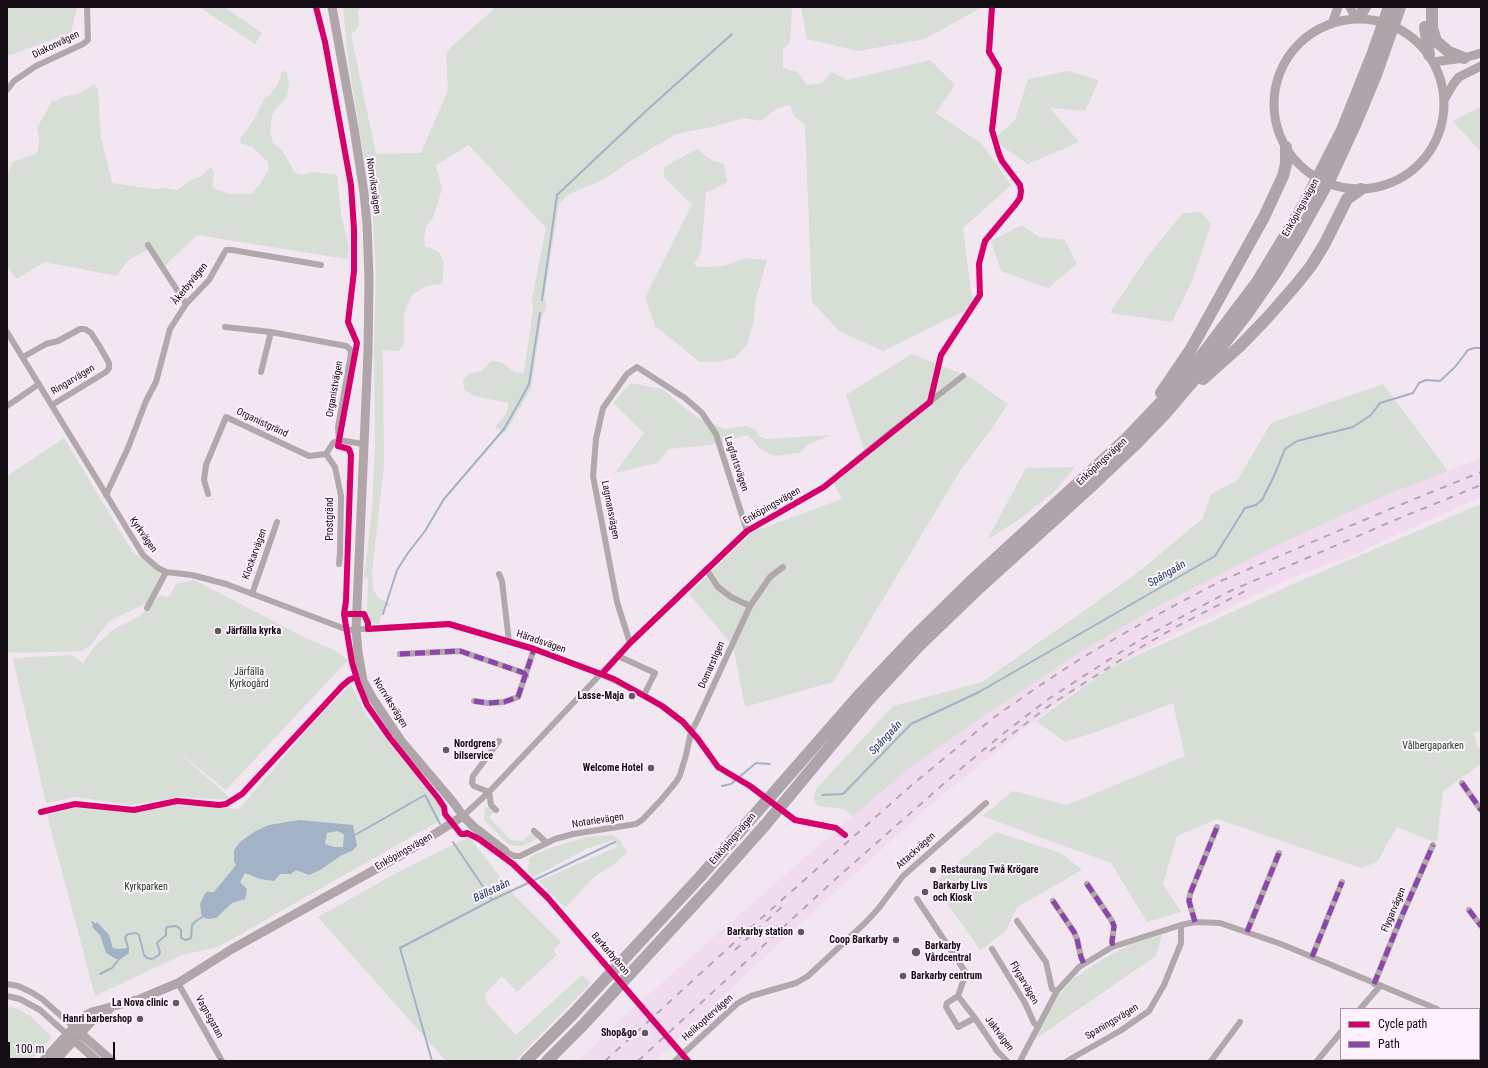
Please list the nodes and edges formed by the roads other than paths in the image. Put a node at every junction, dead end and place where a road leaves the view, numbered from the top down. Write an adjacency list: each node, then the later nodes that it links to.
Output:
1 (87, 7): 15 (street, Diakonvägen)
2 (332, 7): 35 (street, Norrviksvägen)
3 (1338, 7): 10 (street)
4 (1350, 7): 9 (street)
5 (1389, 7): 33 (highway, Enköpingsvägen)
6 (1400, 7): 32 (highway, Enköpingsvägen)
7 (1426, 7): 13 (highway)
8 (1432, 7): 12 (highway)
9 (1360, 14): 10 (street); 13 (street)
10 (1332, 24): 17 (street)
11 (1481, 53): 12 (street)
12 (1464, 58): 13 (street)
13 (1431, 59): 16 (street)
14 (1481, 66): 16 (street)
15 (7, 90)
16 (1444, 100): 18 (street)
17 (1286, 147): 18 (street); 33 (highway)
18 (1361, 189): 32 (highway)
19 (148, 245): 21 (street)
20 (321, 264): 21 (street, Åkerbyvägen)
21 (186, 304): 38 (street, Åkerbyvägen)
22 (226, 327): 24 (street, Organistvägen)
23 (7, 332): 25 (street, Kyrkvägen)
24 (271, 332): 27 (street); 34 (street, Organistvägen)
25 (23, 357): 29 (street, Kyrkvägen); 30 (street, Ringarvägen)
26 (637, 367): 40 (street, Lagfartsvägen); 51 (street, Lagmansvägen)
27 (261, 372)
28 (963, 376): 40 (street, Enköpingsvägen)
29 (40, 384): 30 (street, Kyrkvägen); 31 (street)
30 (52, 405): 38 (street, Kyrkvägen)
31 (7, 406)
32 (1165, 414): 108 (highway, Enköpingsvägen)
33 (1126, 439): 107 (highway, Enköpingsvägen)
34 (339, 440): 35 (street); 36 (street)
35 (363, 444): 49 (street, Norrviksvägen)
36 (326, 454): 37 (street, Organistgränd); 41 (street, Prostgränd)
37 (208, 494)
38 (106, 495): 44 (street, Kyrkvägen)
39 (277, 522): 46 (street, Klockarvägen)
40 (747, 531): 43 (street, Enköpingsvägen)
41 (339, 564)
42 (783, 567): 47 (street, Domarstigen)
43 (706, 569): 47 (street); 51 (street, Enköpingsvägen)
44 (166, 572): 46 (street, Kyrkvägen); 48 (street)
45 (500, 574): 50 (street)
46 (252, 594): 49 (street, Kyrkvägen)
47 (750, 606): 59 (street, Domarstigen)
48 (147, 608)
49 (356, 630): 50 (street, Häradsvägen); 66 (street, Norrviksvägen)
50 (508, 642): 52 (street, Häradsvägen)
51 (630, 643): 54 (street, Enköpingsvägen)
52 (534, 650): 55 (street, Häradsvägen); 56 (street)
53 (400, 654): 56 (street)
54 (618, 656): 55 (street, Enköpingsvägen); 57 (street)
55 (602, 674): 57 (street, Häradsvägen); 62 (street, Enköpingsvägen)
56 (526, 676): 58 (street)
57 (644, 695): 59 (street, Häradsvägen)
58 (474, 701)
59 (691, 732): 69 (street, Notarievägen)
60 (499, 740): 62 (street)
61 (1462, 783): 65 (street)
62 (488, 792): 64 (street); 66 (street, Enköpingsvägen)
63 (986, 803): 82 (street, Attackvägen)
64 (496, 810)
65 (1481, 810)
66 (463, 816): 71 (street, Norrviksvägen); 88 (street, Enköpingsvägen)
67 (1217, 827): 79 (street)
68 (534, 831): 69 (street)
69 (547, 843): 71 (street, Notarievägen)
70 (1433, 845): 90 (street, Flygarvägen)
71 (505, 851)
72 (1279, 853): 83 (street)
73 (1342, 882): 86 (street)
74 (1086, 884): 84 (street)
75 (917, 899): 93 (street, Jaktvägen)
76 (1053, 901): 87 (street)
77 (1469, 910): 81 (street)
78 (1018, 921): 91 (street)
79 (1195, 922): 80 (street, Flygarvägen); 83 (street, Flygarvägen)
80 (1181, 925): 84 (street, Flygarvägen); 112 (street, Spaningsvägen)
81 (1481, 926)
82 (856, 931): 109 (street, Helikoptervägen)
83 (1247, 932): 86 (street, Flygarvägen)
84 (1113, 946): 87 (street, Flygarvägen)
85 (992, 949): 98 (street, Flygarvägen)
86 (1312, 957): 90 (street, Flygarvägen)
87 (1084, 964): 91 (street, Flygarvägen)
88 (178, 983): 99 (street, Enköpingsvägen); 106 (street, Vagnsgatan)
89 (7, 984): 99 (street)
90 (1377, 985): 94 (street); 95 (street, Flygarvägen)
91 (1057, 991): 98 (street, Flygarvägen)
92 (7, 996): 101 (street)
93 (958, 996): 96 (street, Jaktvägen); 96 (street, Jaktvägen)
94 (1361, 1008)
95 (1434, 1008)
96 (975, 1018): 110 (street, Jaktvägen)
97 (1240, 1022): 113 (street)
98 (1038, 1026): 111 (street, Flygarvägen)
99 (77, 1030): 101 (street, Enköpingsvägen); 105 (street)
100 (1340, 1033): 114 (street)
101 (70, 1037): 102 (street); 103 (street, Enköpingsvägen); 104 (street, Enköpingsvägen)
102 (95, 1059)
103 (43, 1061)
104 (55, 1061)
105 (112, 1061)
106 (221, 1061)
107 (526, 1061)
108 (547, 1061)
109 (675, 1061)
110 (1007, 1061)
111 (1020, 1061)
112 (1067, 1061)
113 (1211, 1061)
114 (1317, 1061)

